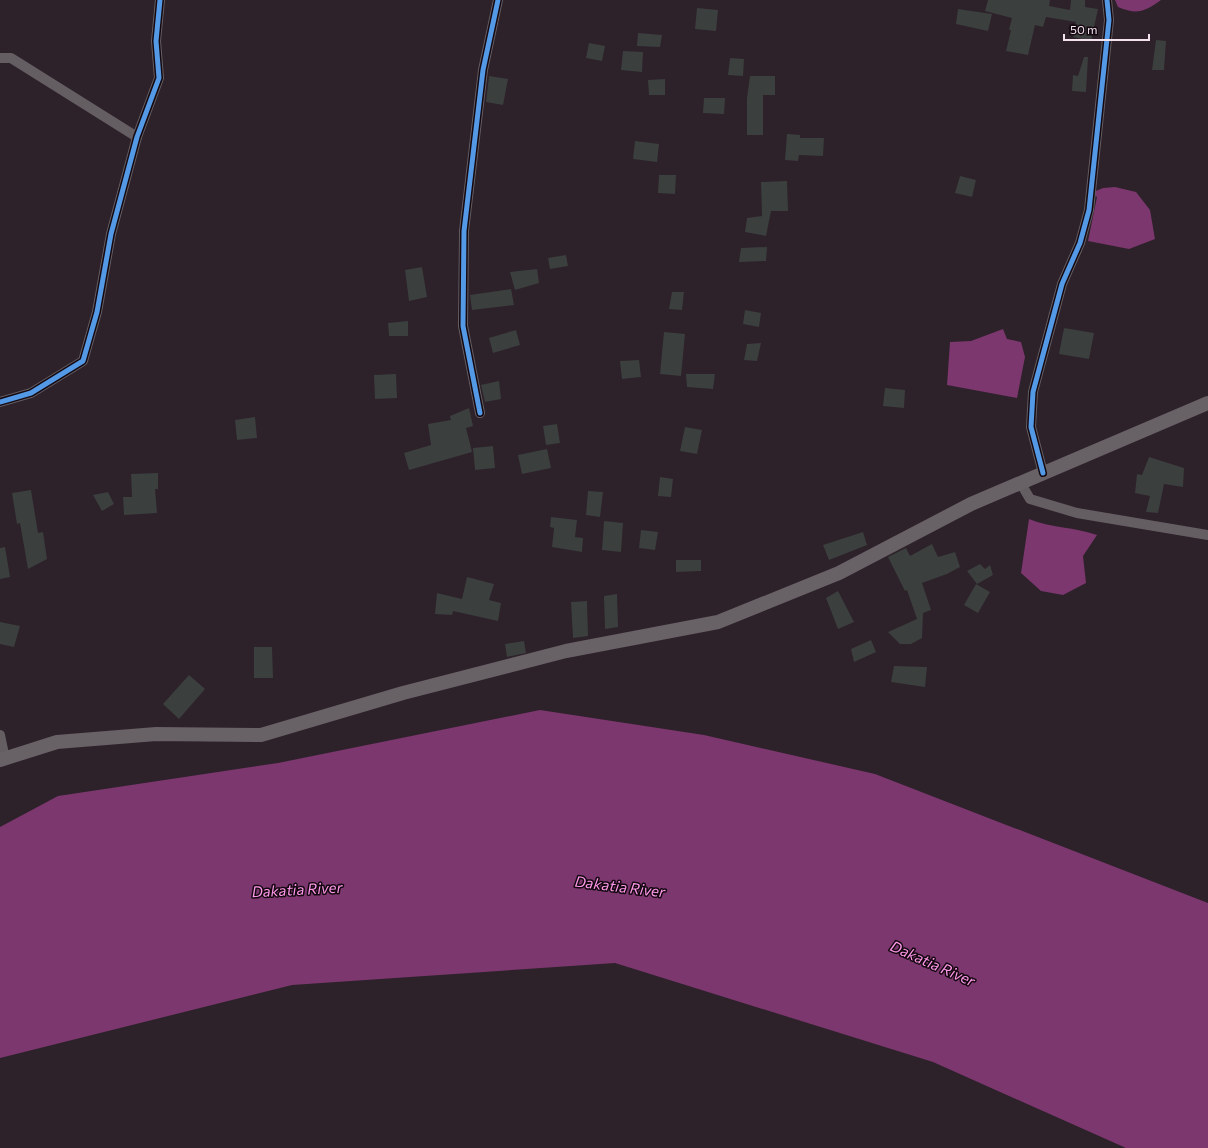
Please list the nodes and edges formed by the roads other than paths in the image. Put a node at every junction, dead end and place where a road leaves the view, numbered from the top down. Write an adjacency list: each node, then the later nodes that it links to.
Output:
1 (160, 0): 5 (street)
2 (498, 0): 8 (street)
3 (1107, 0): 9 (street)
4 (0, 58): 5 (street)
5 (137, 137): 6 (street)
6 (0, 402)
7 (1208, 403): 9 (main road)
8 (480, 413)
9 (1043, 473): 10 (main road)
10 (1020, 483): 11 (street); 13 (main road)
11 (1208, 535)
12 (0, 735): 13 (street)
13 (2, 759)

